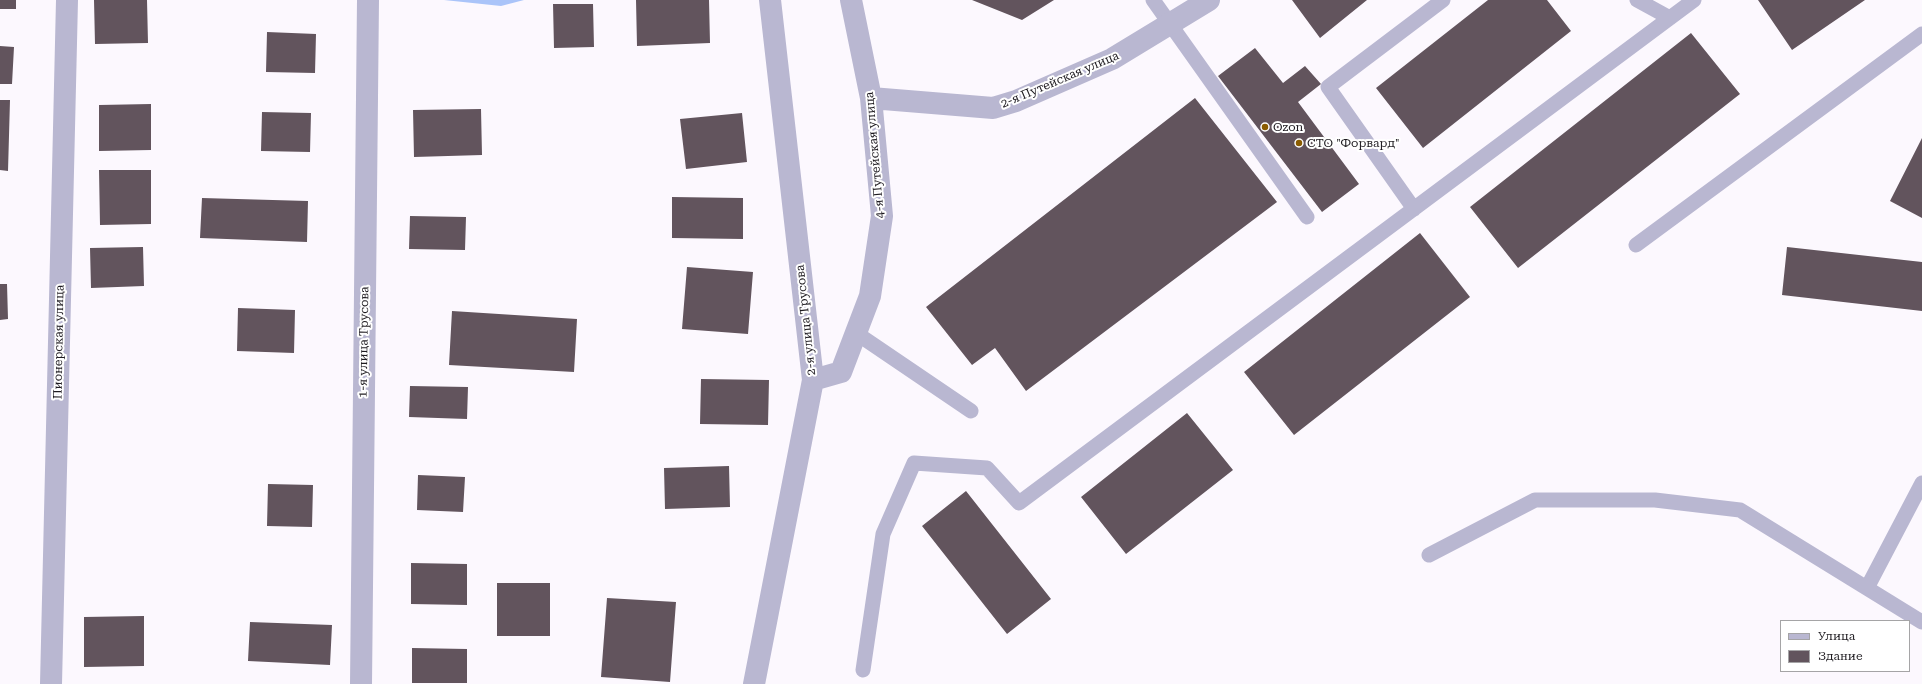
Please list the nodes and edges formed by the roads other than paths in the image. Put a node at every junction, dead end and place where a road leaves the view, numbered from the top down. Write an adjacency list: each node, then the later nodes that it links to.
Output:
1 (67, 0): 25 (street, Пионерская улица)
2 (368, 0): 26 (street, 1-я улица Трусова)
3 (770, 0): 18 (street, 2-я улица Трусова)
4 (851, 0): 13 (street, 4-я Путейская улица)
5 (1153, 0): 11 (lane)
6 (1209, 0): 11 (street, 2-я Путейская улица)
7 (1443, 0): 14 (lane)
8 (1637, 0): 10 (lane)
9 (1694, 0): 10 (lane)
10 (1670, 18): 14 (lane)
11 (1170, 25): 13 (street, 2-я Путейская улица); 15 (lane)
12 (1922, 34): 16 (lane)
13 (872, 98): 17 (street, 4-я Путейская улица)
14 (1414, 208): 24 (lane)
15 (1306, 217)
16 (1636, 245)
17 (856, 333): 18 (street, 4-я Путейская улица); 19 (lane)
18 (813, 380): 27 (street, 2-я улица Трусова)
19 (971, 411)
20 (1922, 483): 22 (lane)
21 (1429, 555): 22 (lane)
22 (1867, 588): 23 (lane)
23 (1922, 622)
24 (864, 670)
25 (51, 684)
26 (361, 684)
27 (754, 684)

